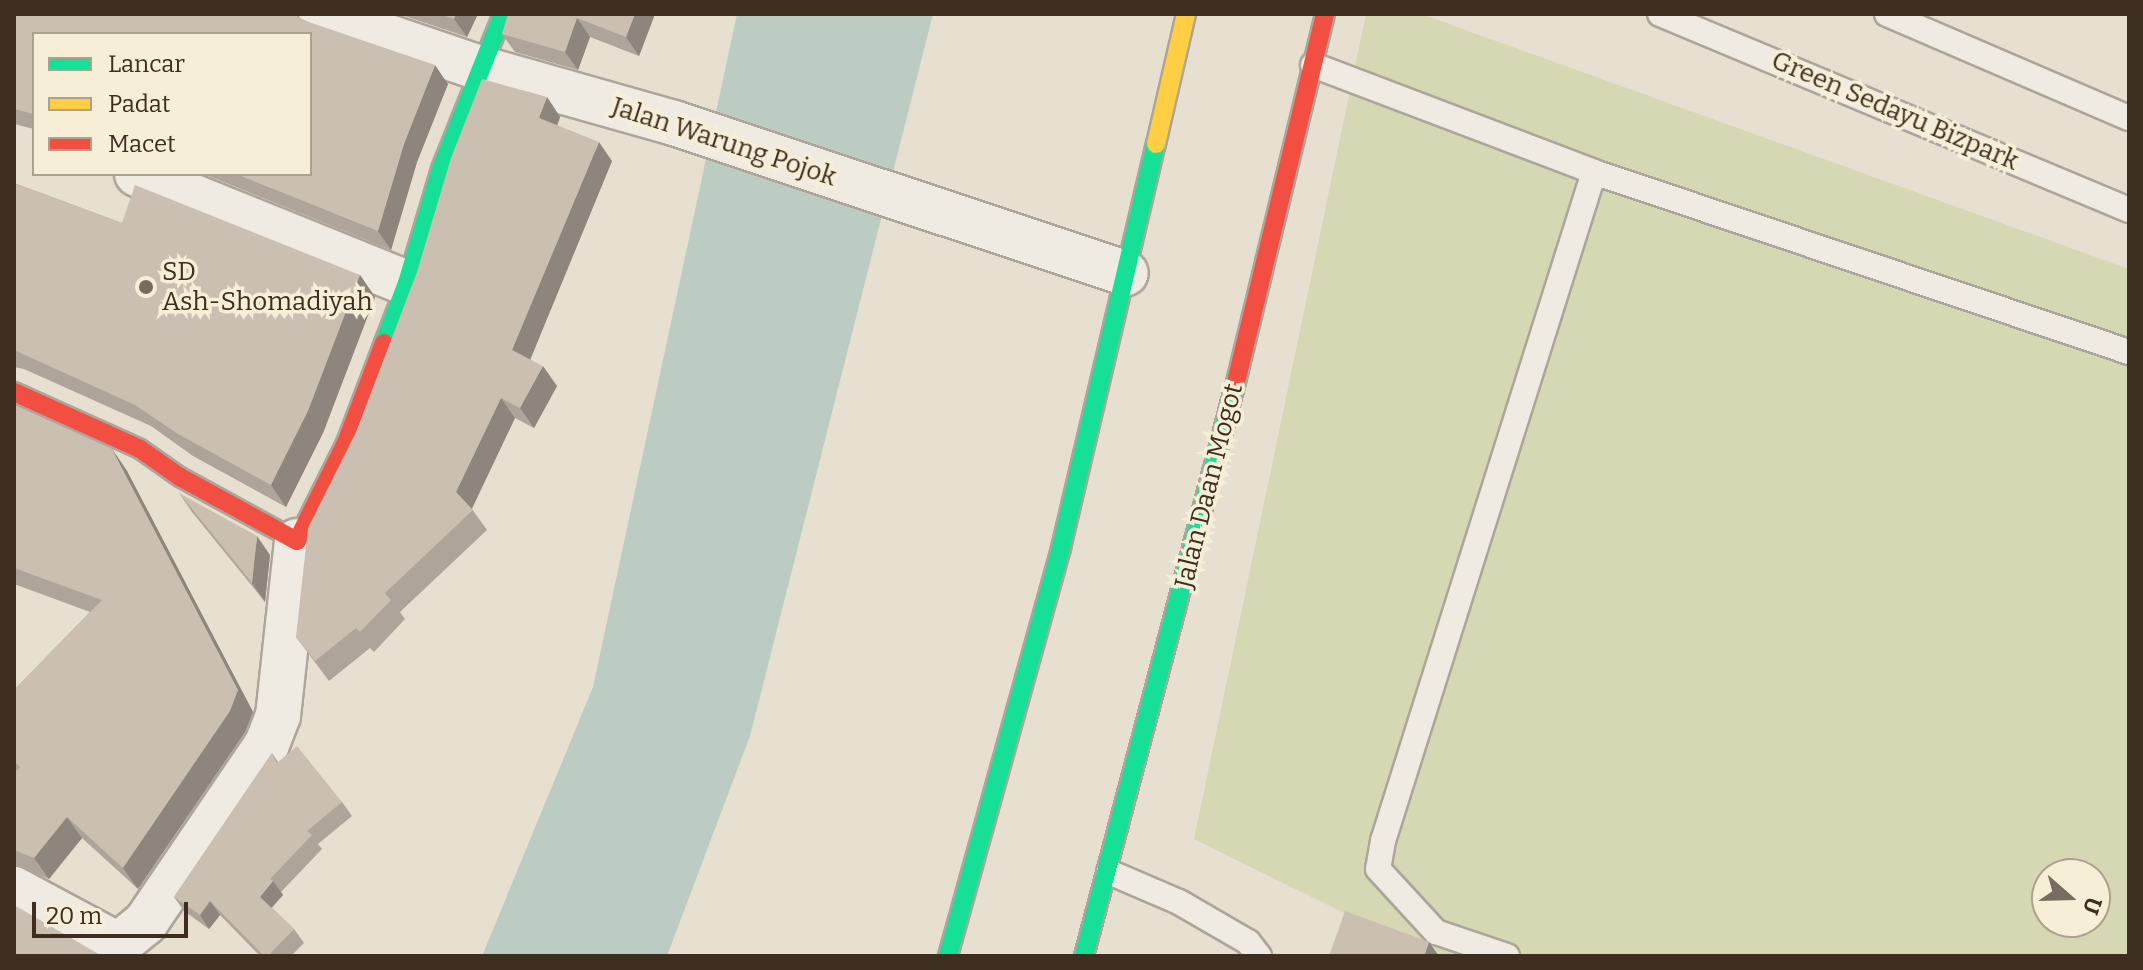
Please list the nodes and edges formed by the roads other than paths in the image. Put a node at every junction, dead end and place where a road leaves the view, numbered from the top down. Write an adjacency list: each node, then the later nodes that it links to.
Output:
1 (321, 14): 8 (street, Jalan Warung Pojok)
2 (503, 14): 8 (main road)
3 (1186, 14): 13 (main road)
4 (1325, 14): 7 (main road, Jalan Daan Mogot)
5 (1660, 14): 12 (lane, Green Sedayu Bizpark)
6 (1887, 14): 9 (lane)
7 (1313, 65): 10 (lane); 18 (main road, Jalan Daan Mogot)
8 (483, 69): 13 (street, Jalan Warung Pojok); 14 (main road)
9 (2129, 118)
10 (1594, 172): 15 (lane); 23 (lane)
11 (142, 176): 14 (street)
12 (2129, 210)
13 (1126, 273): 20 (main road)
14 (407, 283): 17 (main road)
15 (2129, 352)
16 (14, 392): 17 (main road)
17 (297, 541): 19 (street)
18 (1109, 872): 21 (main road, Jalan Daan Mogot); 22 (lane)
19 (14, 889)
20 (948, 956)
21 (1084, 956)
22 (1259, 956)
23 (1507, 956)

